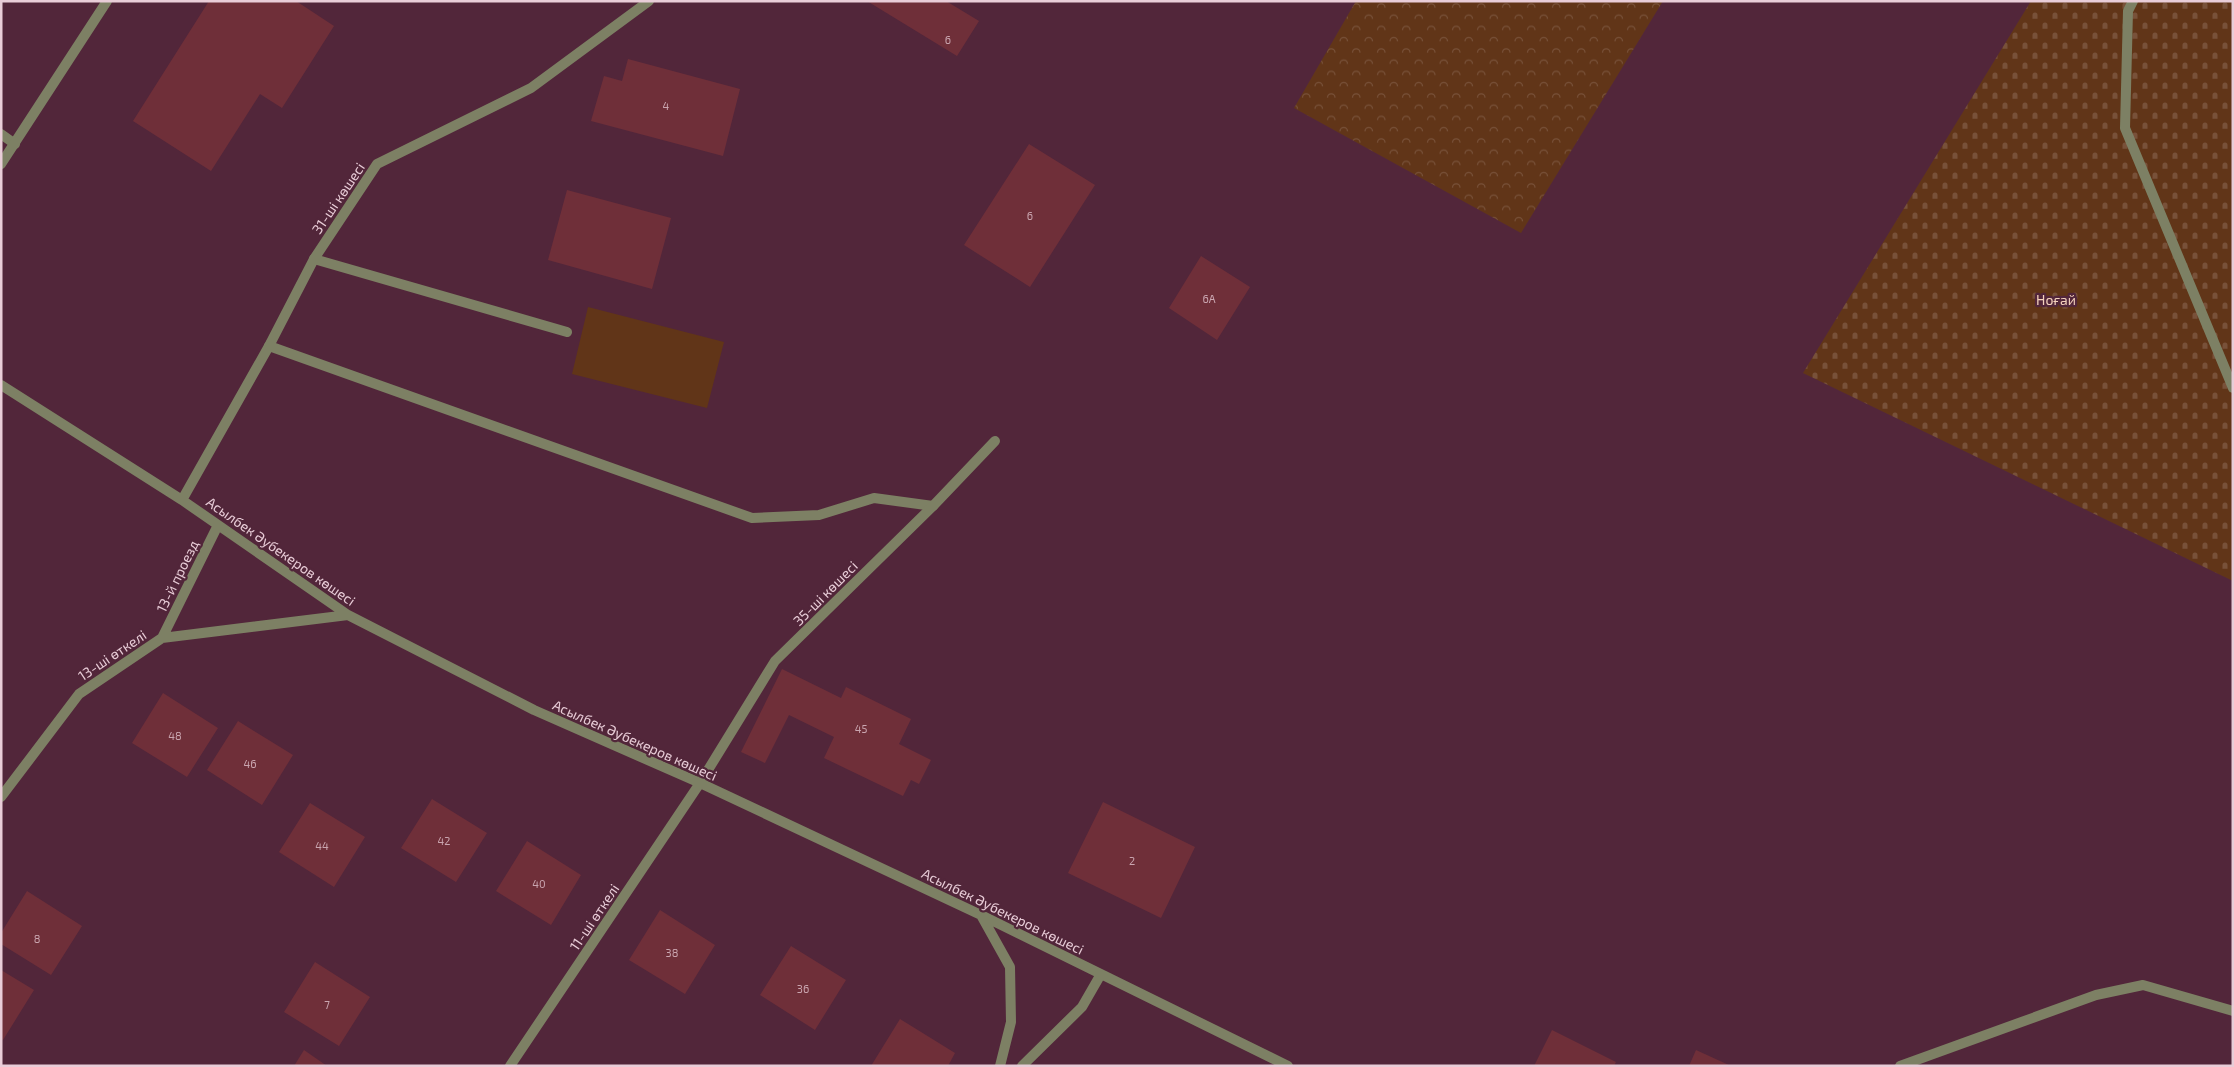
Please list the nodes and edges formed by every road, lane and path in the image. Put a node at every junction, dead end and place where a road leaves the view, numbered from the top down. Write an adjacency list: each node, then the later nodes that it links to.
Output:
1 (107, 1): 5 (street)
2 (649, 1): 7 (street, 31-ші көшесі)
3 (2133, 1): 11 (street)
4 (1, 134): 5 (street)
5 (15, 144): 6 (street)
6 (1, 164)
7 (314, 259): 8 (street); 9 (street, 31-ші көшесі)
8 (567, 332)
9 (269, 346): 13 (street, 31-ші көшесі); 14 (street)
10 (1, 385): 13 (street, Асылбек Әубекеров көшесі)
11 (2233, 388)
12 (995, 441): 14 (street, 35-ші көшесі)
13 (182, 500): 15 (street, Асылбек Әубекеров көшесі)
14 (933, 506): 18 (street, 35-ші көшесі)
15 (218, 525): 16 (street, Асылбек Әубекеров көшесі); 17 (street, 13-й проезд)
16 (348, 615): 17 (street, 13-ші өткелі); 18 (street, Асылбек Әубекеров көшесі)
17 (162, 638): 19 (street, 13-ші өткелі)
18 (700, 784): 20 (street, Асылбек Әубекеров көшесі); 23 (street, 11-ші өткелі)
19 (1, 797)
20 (981, 914): 21 (street, Асылбек Әубекеров көшесі); 24 (street)
21 (1101, 974): 25 (street); 26 (street, Асылбек Әубекеров көшесі)
22 (2233, 1011): 27 (street)
23 (510, 1066)
24 (1000, 1066)
25 (1022, 1066)
26 (1288, 1066)
27 (1900, 1066)

